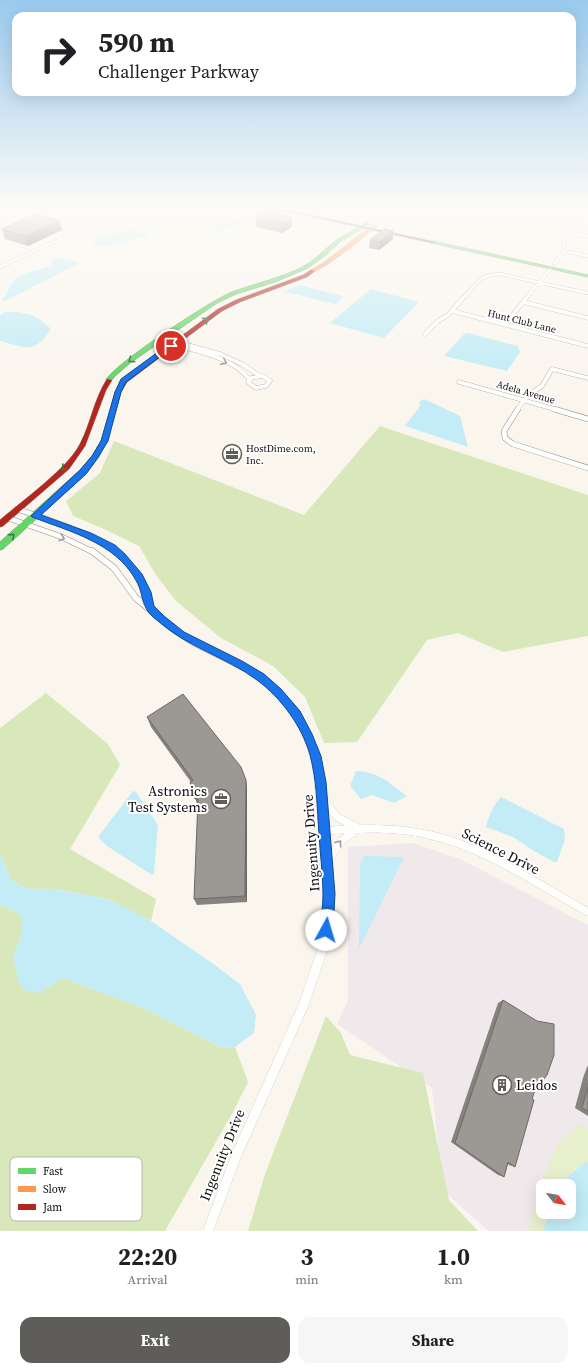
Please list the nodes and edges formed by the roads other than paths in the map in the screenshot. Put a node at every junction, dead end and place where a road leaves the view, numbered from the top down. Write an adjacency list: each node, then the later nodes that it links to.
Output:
1 (310, 264): 8 (main road)
2 (538, 264): 4 (main road)
3 (545, 264): 4 (main road)
4 (552, 266): 5 (main road); 6 (main road); 7 (street)
5 (588, 272)
6 (588, 276)
7 (539, 282): 9 (street); 10 (street); 11 (street)
8 (277, 283): 15 (main road); 16 (main road, one-way to 8)
9 (588, 293)
10 (523, 302): 12 (street); 13 (street)
11 (452, 311): 13 (street, Hunt Club Lane); 14 (street)
12 (588, 318)
13 (505, 324): 17 (street, Hunt Club Lane)
14 (425, 334)
15 (163, 338): 16 (street); 25 (main road, one-way to 25)
16 (176, 342): 18 (street); 20 (street, one-way to 20); 26 (main road)
17 (588, 346)
18 (260, 376): 20 (street); 20 (street)
19 (588, 378): 22 (street)
20 (249, 379)
21 (459, 382): 22 (street, Adela Avenue)
22 (523, 401): 23 (street, Adela Avenue); 24 (street)
23 (588, 419)
24 (588, 468)
25 (17, 509): 26 (street); 27 (main road)
26 (35, 516): 29 (main road); 31 (street)
27 (8, 518): 28 (main road); 29 (street, Ingenuity Drive)
28 (0, 524)
29 (25, 525): 30 (main road, one-way to 29); 31 (street, Ingenuity Drive, one-way to 31)
30 (0, 548)
31 (150, 607): 32 (street, Ingenuity Drive)
32 (322, 796): 33 (street); 34 (street, Ingenuity Drive)
33 (361, 829): 34 (street, Science Drive); 35 (street, one-way to 33); 36 (street, Science Drive)
34 (324, 831): 35 (street, Ingenuity Drive)
35 (328, 867): 37 (street, Ingenuity Drive)
36 (588, 912)
37 (208, 1231)

